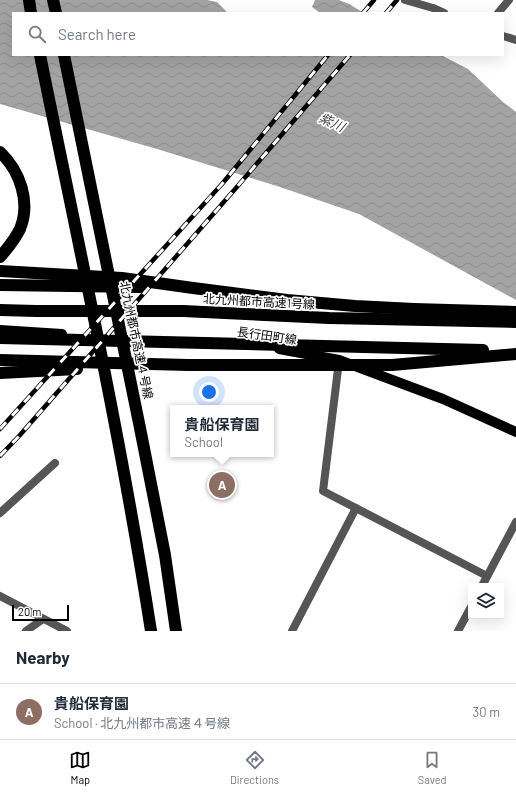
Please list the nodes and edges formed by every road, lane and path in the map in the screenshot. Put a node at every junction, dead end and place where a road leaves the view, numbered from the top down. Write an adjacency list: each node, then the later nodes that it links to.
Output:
1 (28, 0): 5 (highway)
2 (53, 0): 6 (highway)
3 (405, 0): 7 (street)
4 (509, 0): 8 (street)
5 (31, 12)
6 (56, 12)
7 (442, 12)
8 (499, 12)
9 (504, 36): 10 (street)
10 (516, 40)
11 (40, 56): 40 (highway)
12 (64, 56): 41 (highway, 北九州都市高速４号線)
13 (0, 152): 14 (highway)
14 (0, 256)
15 (0, 271): 17 (highway)
16 (0, 285): 17 (highway)
17 (193, 288): 19 (highway)
18 (0, 310): 20 (highway, 北九州都市高速1号線)
19 (516, 312)
20 (516, 322)
21 (0, 330): 25 (main road, 長行田町線)
22 (0, 338): 23 (highway)
23 (516, 352): 26 (highway)
24 (0, 360): 26 (highway)
25 (339, 360): 28 (main road, 長行田町線); 30 (street)
26 (188, 365): 27 (highway)
27 (0, 373)
28 (516, 432)
29 (54, 463): 31 (street)
30 (356, 508): 33 (street); 42 (street)
31 (0, 513)
32 (516, 522): 33 (street)
33 (487, 576): 34 (street)
34 (484, 583)
35 (0, 596): 37 (street)
36 (468, 613): 43 (street)
37 (43, 619): 38 (street); 39 (street)
38 (26, 631)
39 (66, 631)
40 (151, 631)
41 (176, 631)
42 (292, 631)
43 (458, 631)

